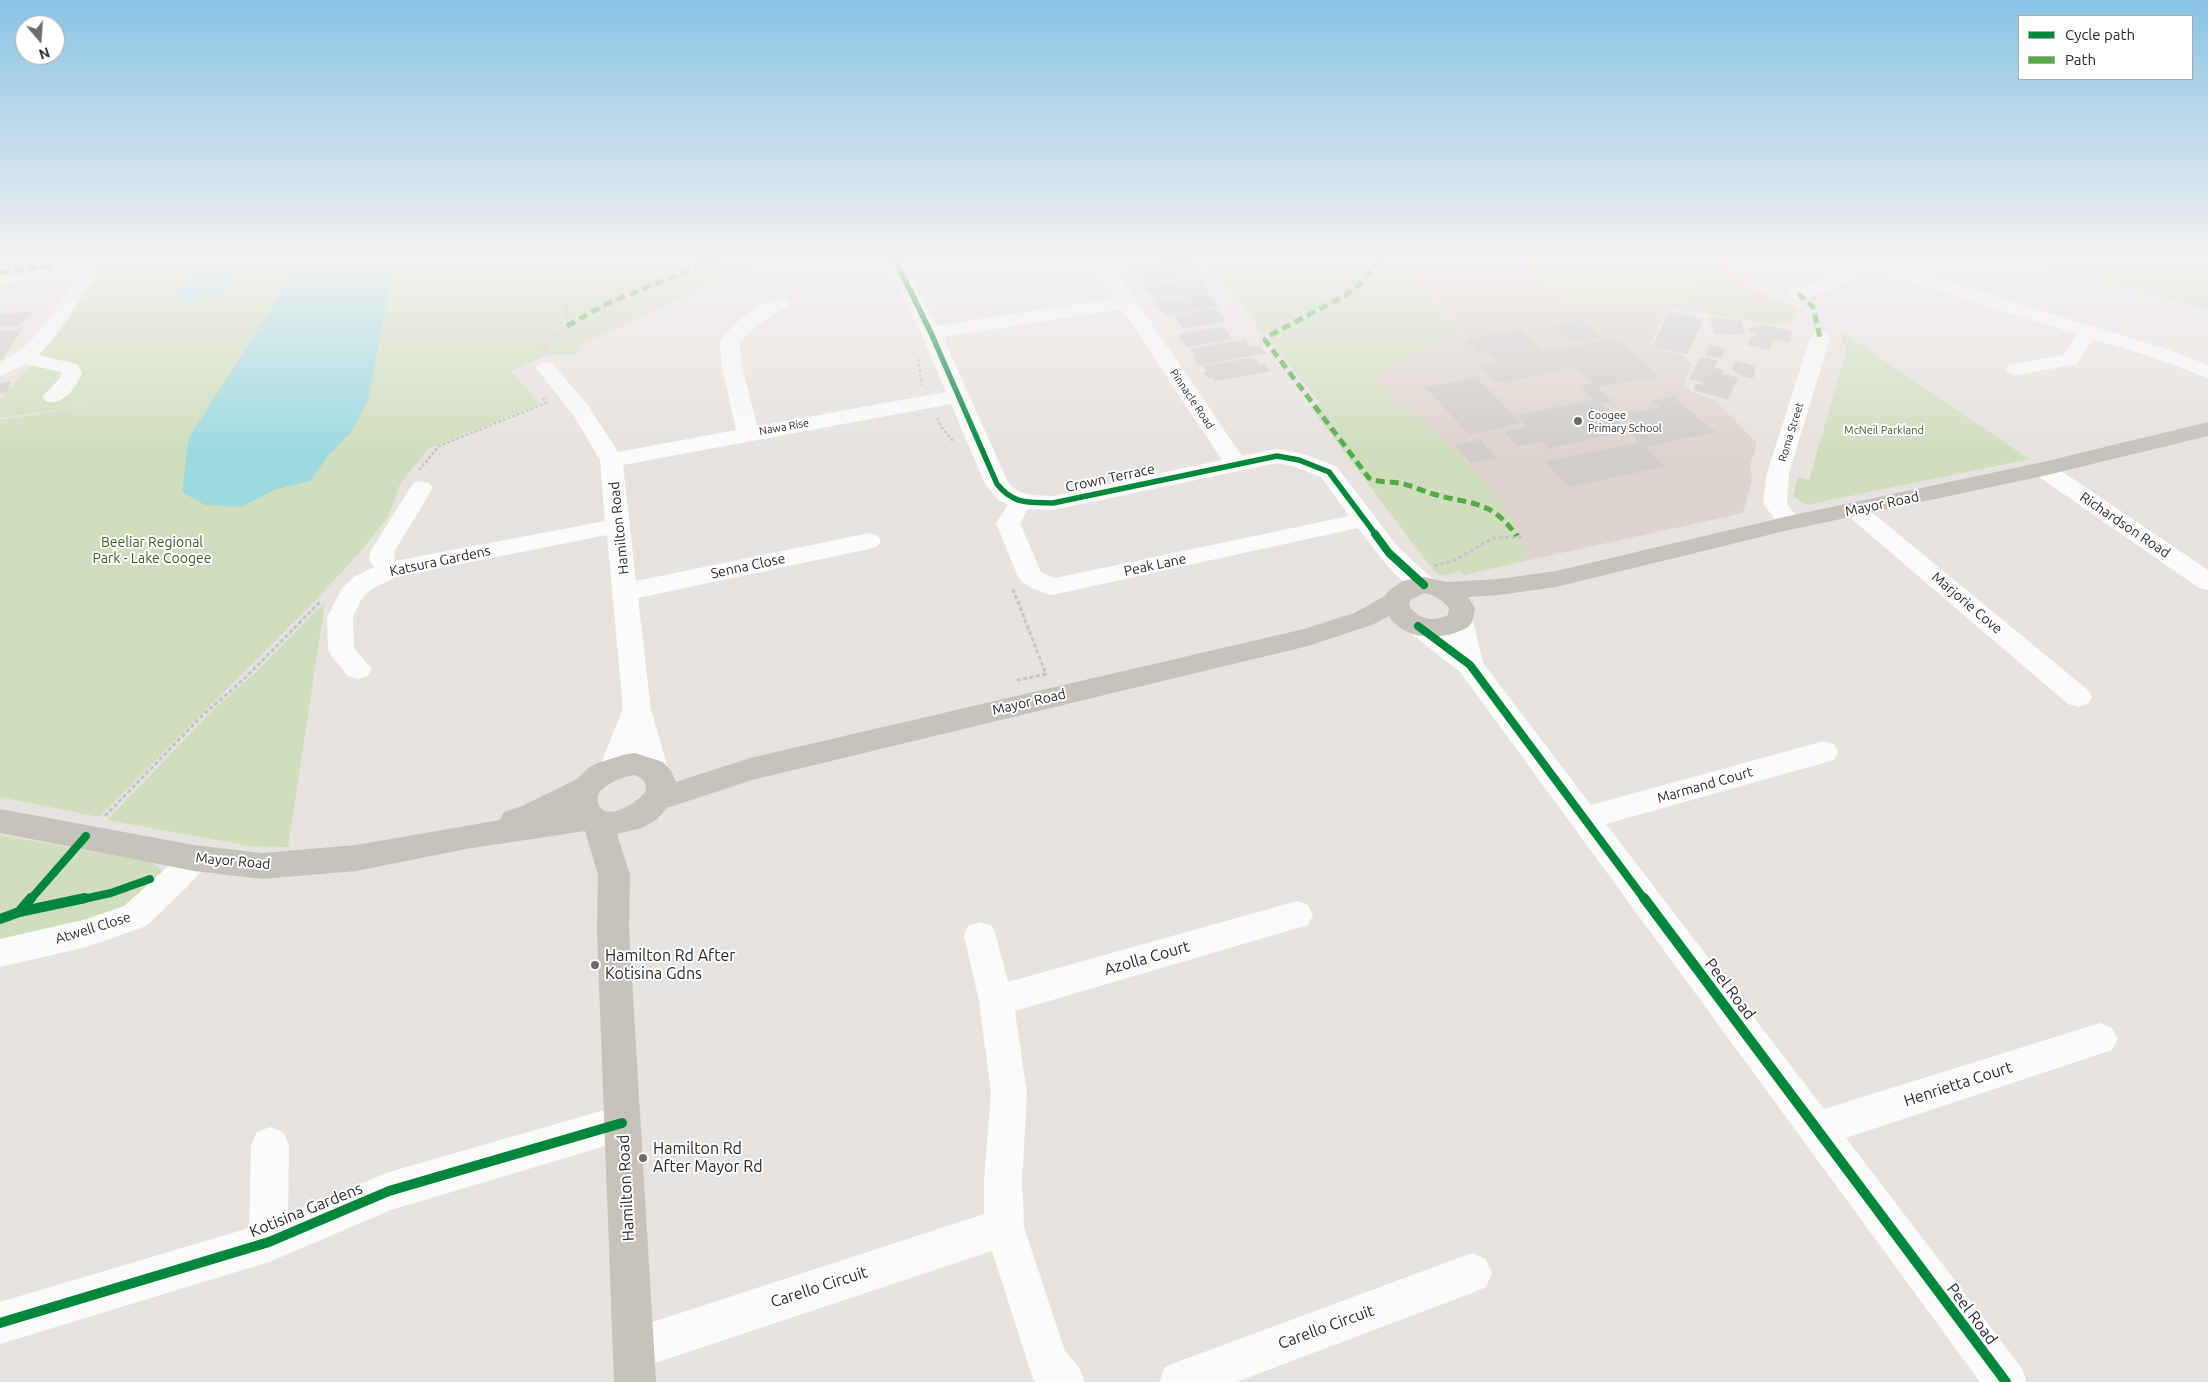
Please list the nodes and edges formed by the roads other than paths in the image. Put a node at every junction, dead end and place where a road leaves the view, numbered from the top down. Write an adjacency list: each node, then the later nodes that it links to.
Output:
1 (53, 324): 10 (street)
2 (746, 324): 18 (street)
3 (927, 324): 8 (street)
4 (985, 324): 8 (street)
5 (1142, 324): 20 (street, Pinnacle Road)
6 (2065, 324): 7 (street)
7 (2088, 332): 12 (street); 14 (street)
8 (931, 333): 15 (street)
9 (1820, 338): 26 (street, Roma Street)
10 (25, 358): 13 (street); 16 (street)
11 (546, 368): 19 (street, Hamilton Road)
12 (2016, 369)
13 (0, 370)
14 (2208, 372)
15 (958, 396): 18 (street, Nawa Rise); 23 (street)
16 (53, 397)
17 (2208, 429): 21 (main road, Mayor Road)
18 (748, 434): 19 (street, Nawa Rise)
19 (611, 460): 27 (street, Hamilton Road)
20 (1236, 464): 23 (street, Crown Terrace); 25 (street, Crown Terrace)
21 (2043, 469): 24 (main road, Mayor Road); 31 (street, Richardson Road)
22 (417, 482): 29 (street)
23 (1021, 502): 25 (street, Peak Lane)
24 (1855, 510): 26 (main road, Mayor Road); 39 (street, Marjorie Cove)
25 (1363, 520): 32 (street, Crown Terrace)
26 (1789, 523): 30 (main road, Mayor Road)
27 (617, 526): 29 (street, Katsura Gardens); 33 (street, Hamilton Road)
28 (870, 541): 33 (street, Senna Close)
29 (389, 570): 38 (street, Katsura Gardens)
30 (1556, 579): 32 (main road, Mayor Road); 34 (main road, Mayor Road)
31 (2208, 582)
32 (1419, 587): 34 (main road); 35 (main road); 36 (main road, Mayor Road)
33 (626, 592): 40 (street, Hamilton Road)
34 (1461, 619): 35 (main road, Mayor Road); 37 (street, Peel Road)
35 (1416, 626): 36 (main road, Mayor Road); 37 (street, Peel Road)
36 (1308, 637): 44 (main road, Mayor Road)
37 (1470, 664): 45 (street, Peel Road)
38 (358, 669)
39 (2078, 697)
40 (637, 709): 42 (street, Hamilton Road); 44 (street, Hamilton Road)
41 (1824, 752): 45 (street, Marmand Court)
42 (614, 768): 43 (main road); 44 (main road)
43 (589, 786): 46 (main road); 48 (main road, Mayor Road)
44 (652, 789): 46 (main road); 50 (main road, Hamilton Road)
45 (1586, 818): 57 (street, Peel Road)
46 (594, 819): 48 (main road, Mayor Road); 50 (main road, Hamilton Road)
47 (0, 821): 49 (main road, Mayor Road)
48 (466, 837): 49 (main road, Mayor Road)
49 (194, 858): 53 (street, Atwell Close)
50 (614, 875): 56 (main road, Hamilton Road)
51 (1297, 915): 54 (street, Azolla Court)
52 (980, 936): 54 (street)
53 (0, 953)
54 (996, 1001): 59 (street)
55 (2100, 1039): 57 (street, Henrietta Court)
56 (622, 1123): 60 (street, Kotisina Gardens); 63 (main road, Hamilton Road)
57 (1817, 1129): 66 (street, Peel Road)
58 (270, 1145): 60 (street)
59 (1004, 1227): 63 (street, Carello Circuit); 64 (street)
60 (269, 1242): 62 (street, Kotisina Gardens)
61 (1472, 1273): 65 (street, Carello Circuit)
62 (0, 1323)
63 (635, 1366)
64 (1064, 1382)
65 (1180, 1382)
66 (2006, 1382)

